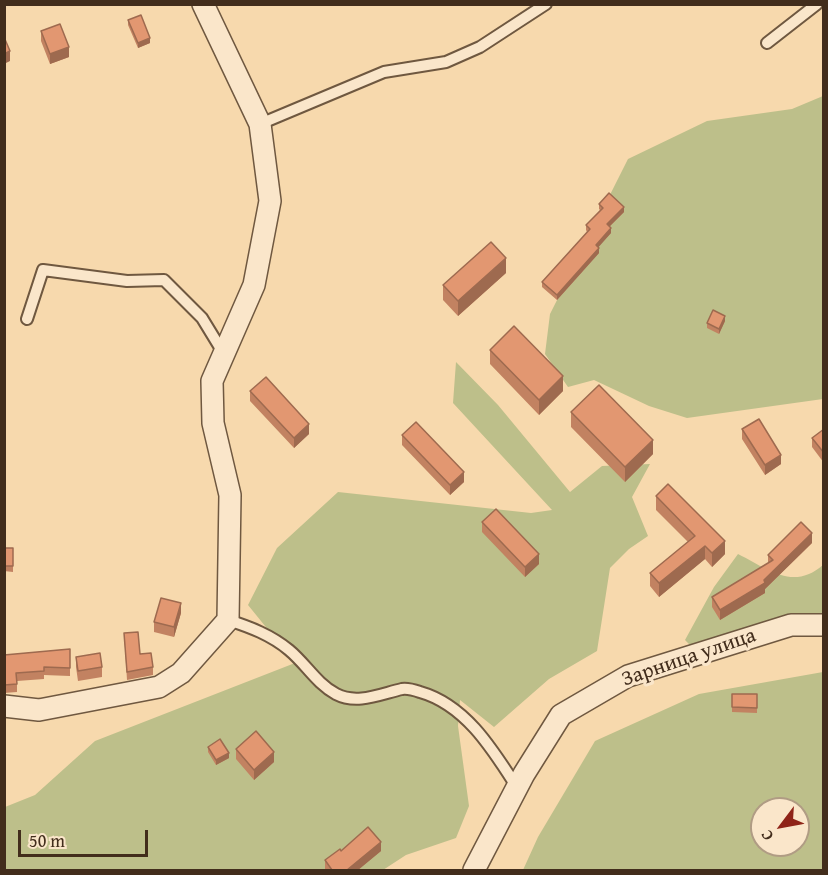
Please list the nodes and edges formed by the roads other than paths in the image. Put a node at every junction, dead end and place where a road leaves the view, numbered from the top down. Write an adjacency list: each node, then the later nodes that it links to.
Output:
1 (203, 4): 5 (street)
2 (546, 4): 5 (lane)
3 (817, 4): 4 (lane)
4 (767, 43)
5 (260, 124): 7 (street)
6 (27, 319): 7 (lane)
7 (224, 354): 8 (street)
8 (228, 620): 10 (street); 11 (lane)
9 (824, 625): 11 (street, Зарница улица)
10 (4, 706)
11 (518, 789): 12 (street, Зарница улица)
12 (474, 870)

